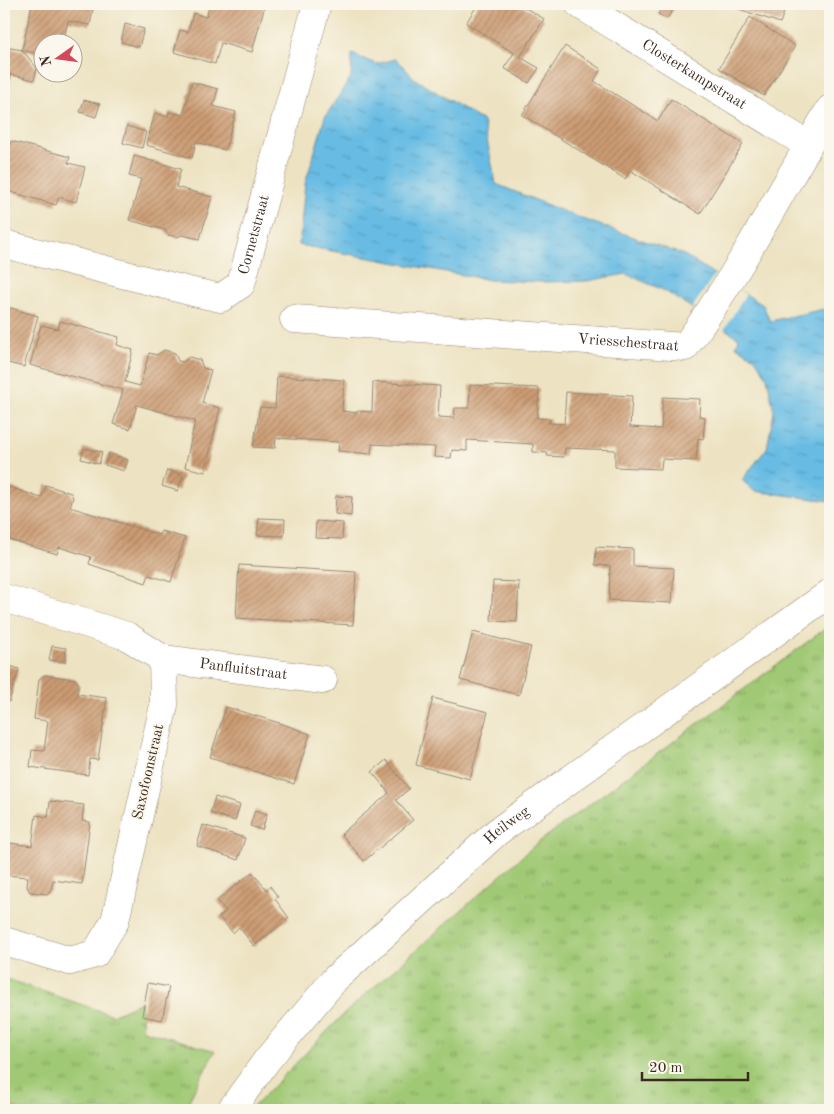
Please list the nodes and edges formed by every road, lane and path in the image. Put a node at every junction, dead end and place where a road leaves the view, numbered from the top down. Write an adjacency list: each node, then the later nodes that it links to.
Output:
1 (317, 4): 5 (street, Cornetstraat)
2 (579, 4): 4 (street, Closterkampstraat)
3 (830, 109): 4 (street, Vriesschestraat)
4 (808, 145): 6 (street, Vriesschestraat)
5 (4, 244)
6 (294, 319)
7 (830, 593): 12 (street, Heilweg)
8 (4, 598): 9 (street)
9 (163, 659): 10 (street, Panfluitstraat); 11 (street, Saxofoonstraat)
10 (323, 680)
11 (4, 941)
12 (231, 1110)

